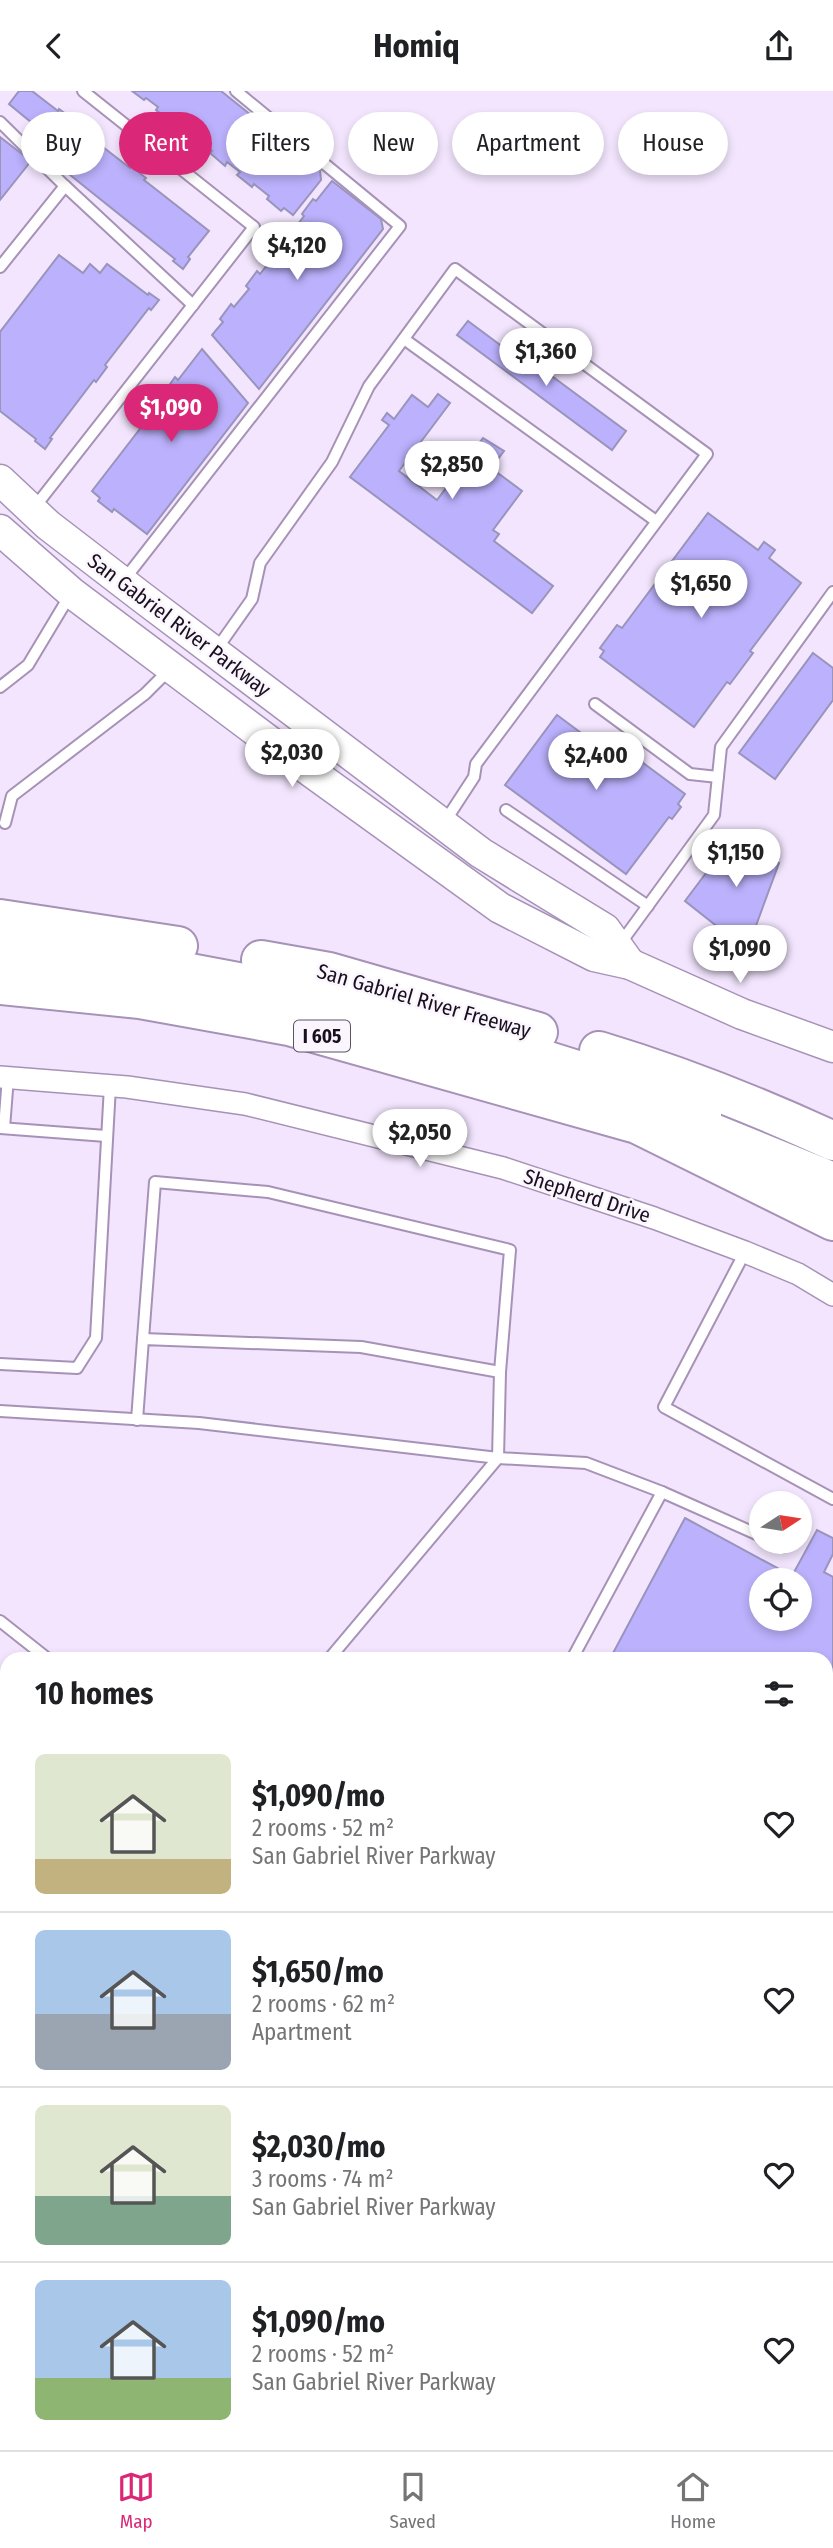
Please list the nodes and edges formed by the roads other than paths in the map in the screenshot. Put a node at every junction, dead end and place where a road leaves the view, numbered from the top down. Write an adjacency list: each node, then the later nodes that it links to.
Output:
1 (83, 91): 6 (lane)
2 (236, 91): 12 (lane)
3 (0, 122): 4 (lane)
4 (65, 186): 5 (lane); 6 (lane)
5 (0, 267)
6 (192, 305): 9 (lane)
7 (404, 339): 10 (lane); 10 (lane); 15 (lane)
8 (0, 480): 9 (main road, San Gabriel River Parkway)
9 (32, 510): 12 (main road, San Gabriel River Parkway)
10 (656, 521): 22 (lane)
11 (0, 530): 14 (main road, San Gabriel River Parkway)
12 (122, 582): 15 (main road, San Gabriel River Parkway)
13 (833, 592): 19 (lane)
14 (72, 593): 16 (main road, San Gabriel River Parkway); 17 (lane)
15 (214, 652): 22 (main road, San Gabriel River Parkway)
16 (171, 668): 21 (lane); 26 (main road, San Gabriel River Parkway)
17 (0, 687)
18 (595, 704): 19 (lane)
19 (718, 777): 23 (lane)
20 (506, 810): 23 (lane)
21 (5, 823)
22 (443, 824): 26 (main road, San Gabriel River Parkway)
23 (648, 906): 26 (lane)
24 (0, 919): 35 (highway, San Gabriel River Freeway)
25 (0, 944): 36 (highway)
26 (624, 955): 29 (main road, San Gabriel River Parkway)
27 (0, 956): 37 (highway)
28 (0, 985): 32 (highway, I 605)
29 (833, 1047)
30 (4, 1077): 31 (street, Shepherd Drive); 33 (lane)
31 (110, 1086): 34 (lane); 40 (street, Shepherd Drive)
32 (637, 1125): 38 (highway, I 605); 39 (highway)
33 (2, 1128): 34 (lane)
34 (106, 1136): 43 (lane)
35 (833, 1141)
36 (833, 1170)
37 (833, 1182)
38 (833, 1221)
39 (833, 1241)
40 (745, 1252): 41 (street, Shepherd Drive); 49 (lane)
41 (833, 1295)
42 (143, 1339): 44 (lane); 44 (lane); 46 (lane)
43 (0, 1364)
44 (500, 1371): 47 (lane)
45 (0, 1411): 46 (lane)
46 (137, 1420): 47 (lane)
47 (498, 1458): 48 (lane); 53 (lane)
48 (662, 1492): 50 (lane); 54 (lane)
49 (833, 1499)
50 (749, 1532)
51 (0, 1621): 52 (lane)
52 (39, 1652)
53 (335, 1652)
54 (576, 1652)

